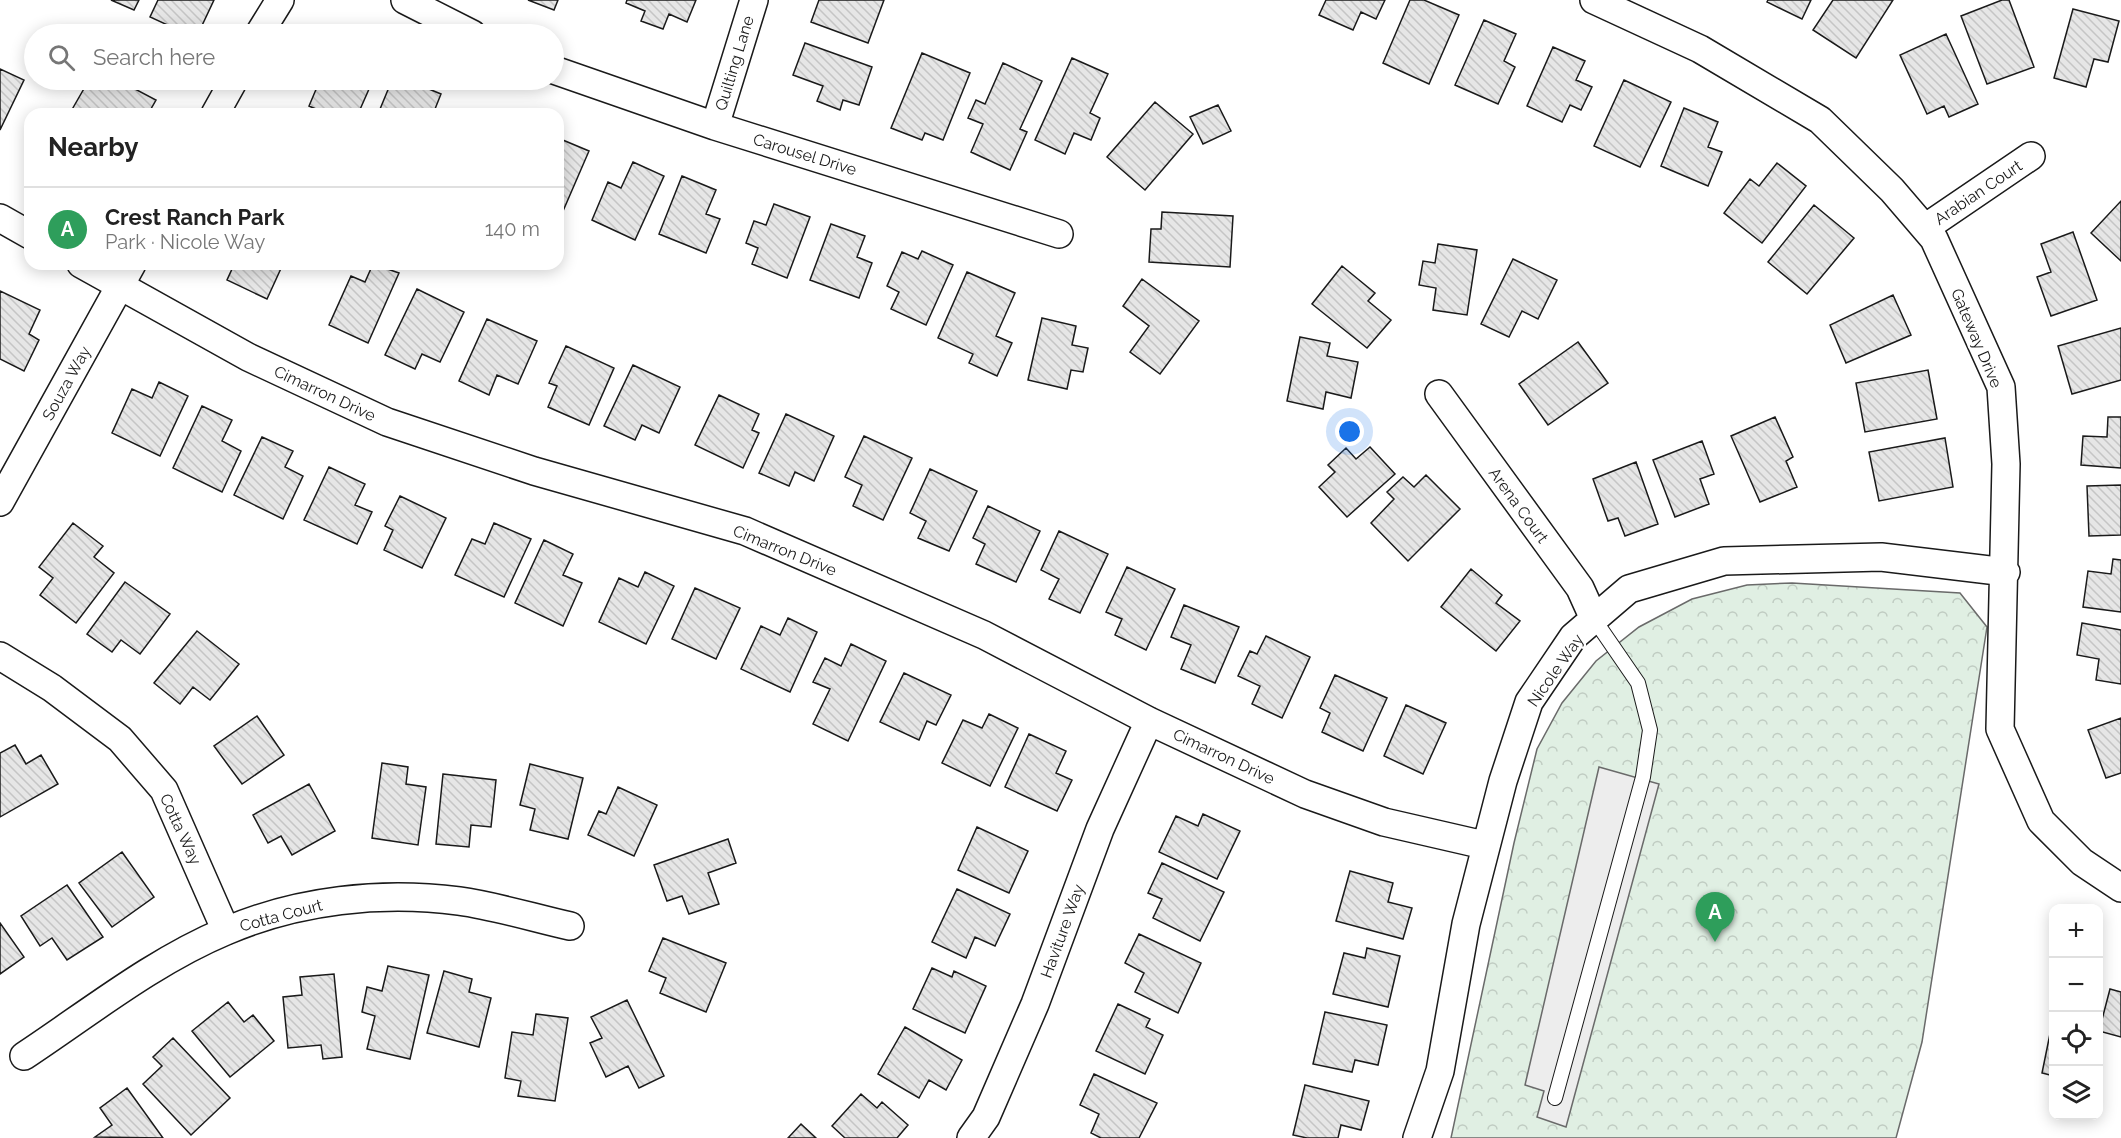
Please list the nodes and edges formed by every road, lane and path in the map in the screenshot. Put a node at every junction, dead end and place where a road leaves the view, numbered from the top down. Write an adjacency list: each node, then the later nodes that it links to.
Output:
1 (280, 0): 5 (street)
2 (405, 0): 6 (street)
3 (754, 0): 10 (street, Quilting Lane)
4 (1594, 0): 13 (street, Gateway Drive)
5 (265, 24)
6 (452, 24)
7 (564, 73): 10 (street, Carousel Drive)
8 (228, 90): 9 (street)
9 (218, 108)
10 (715, 126): 15 (street, Carousel Drive)
11 (2031, 156): 13 (street, Arabian Court)
12 (0, 218): 14 (street)
13 (1925, 228): 20 (street, Gateway Drive)
14 (24, 232)
15 (1059, 234)
16 (106, 270): 17 (street, Cimarron Drive)
17 (126, 275): 19 (street, Souza Way); 23 (street, Cimarron Drive)
18 (1439, 394): 21 (street, Arena Court)
19 (0, 502)
20 (2006, 572): 21 (street, Nicole Way); 25 (street, Gateway Drive)
21 (1594, 619): 24 (street, Nicole Way); 29 (lane)
22 (0, 656): 27 (street, Cotta Way)
23 (1149, 721): 24 (street, Cimarron Drive); 30 (street, Haviture Way)
24 (1484, 845): 31 (street, Nicole Way)
25 (2121, 888)
26 (570, 926): 27 (street, Cotta Court)
27 (226, 931): 28 (street, Cotta Court)
28 (24, 1056)
29 (1555, 1098)
30 (971, 1138)
31 (1417, 1138)

